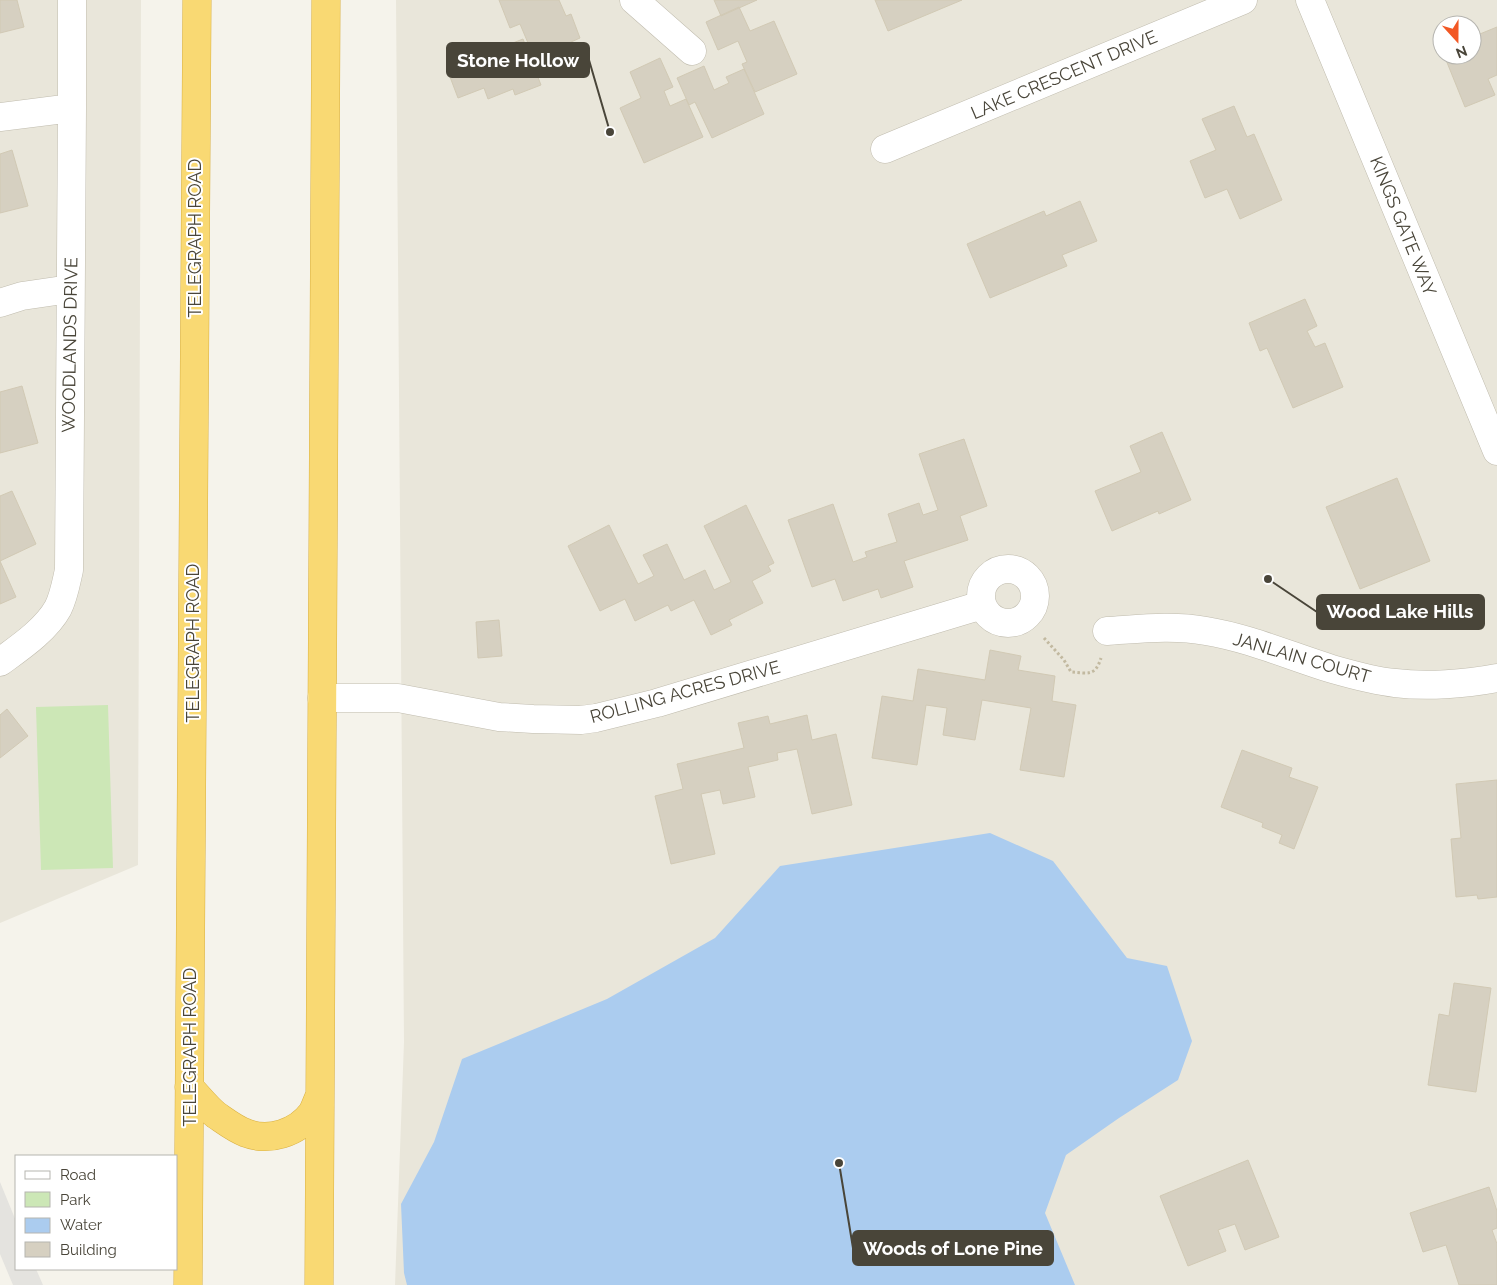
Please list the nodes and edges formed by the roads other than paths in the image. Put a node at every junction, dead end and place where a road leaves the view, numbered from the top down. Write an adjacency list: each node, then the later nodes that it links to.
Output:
1 (72, 0): 8 (street, WOODLANDS DRIVE)
2 (197, 0): 19 (highway, TELEGRAPH ROAD)
3 (326, 0): 18 (highway)
4 (634, 0): 7 (street)
5 (1243, 0): 10 (street, LAKE CRESCENT DRIVE)
6 (1310, 0): 13 (street, KINGS GATE WAY)
7 (692, 51)
8 (72, 108): 9 (street); 11 (street, WOODLANDS DRIVE)
9 (0, 117)
10 (885, 149)
11 (70, 289): 12 (street); 16 (street, WOODLANDS DRIVE)
12 (0, 302)
13 (1497, 451)
14 (982, 605): 18 (street, ROLLING ACRES DRIVE)
15 (1107, 631): 17 (street, JANLAIN COURT)
16 (0, 662)
17 (1497, 678)
18 (322, 698): 20 (highway)
19 (189, 1086): 20 (highway); 21 (highway, TELEGRAPH ROAD)
20 (320, 1095): 22 (highway)
21 (188, 1285)
22 (318, 1285)

